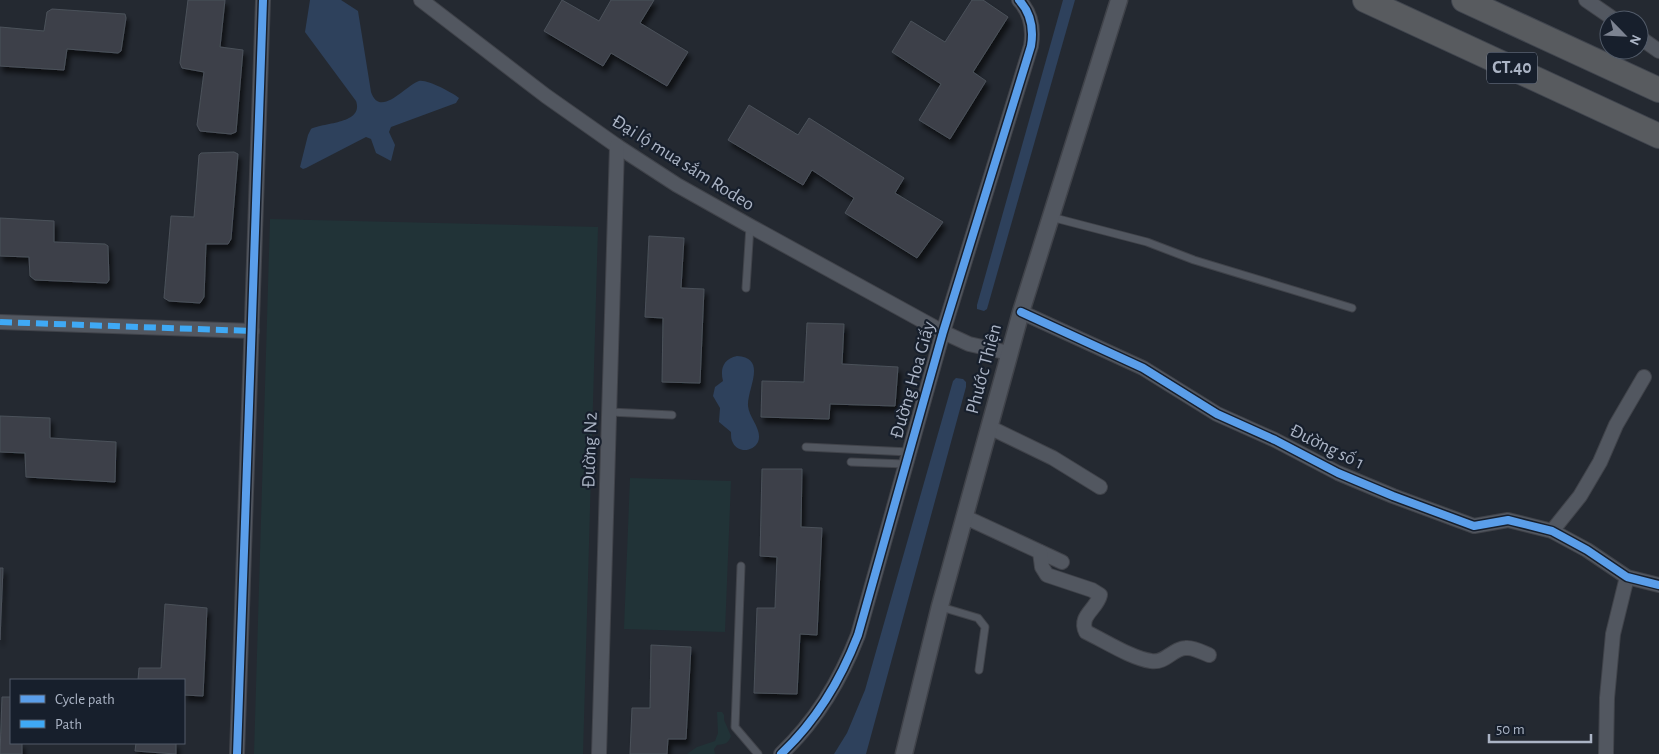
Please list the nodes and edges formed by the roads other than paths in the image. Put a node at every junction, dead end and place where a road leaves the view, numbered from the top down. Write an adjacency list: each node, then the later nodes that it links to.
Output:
1 (263, 0): 18 (street)
2 (421, 0): 11 (street, Đại lộ mua sắm Rodeo)
3 (1019, 0): 19 (street, Đường Hoa Giấy)
4 (1119, 0): 12 (street, Phước Thiện)
5 (1365, 0): 10 (highway, CT.40)
6 (1464, 0): 9 (highway, CT.40)
7 (1586, 0): 8 (street)
8 (1600, 10)
9 (1659, 90)
10 (1659, 136)
11 (617, 146): 13 (street, Đại lộ mua sắm Rodeo); 22 (street, Đường N2)
12 (1050, 217): 15 (lane); 16 (street, Phước Thiện)
13 (750, 226): 14 (lane); 19 (street, Đại lộ mua sắm Rodeo)
14 (746, 288)
15 (1352, 308)
16 (1020, 312): 20 (street, Phước Thiện); 30 (street, Đường số 1)
17 (0, 322): 18 (street)
18 (252, 330): 39 (street)
19 (943, 332): 20 (street, Đại lộ mua sắm Rodeo); 26 (street, Đường Hoa Giấy)
20 (1009, 353): 24 (street, Phước Thiện)
21 (1644, 377): 30 (street)
22 (610, 412): 23 (lane); 40 (street, Đường N2)
23 (672, 415)
24 (989, 426): 28 (street); 29 (street, Phước Thiện)
25 (806, 447): 26 (lane)
26 (908, 458): 27 (lane); 42 (street, Đường Hoa Giấy)
27 (851, 462)
28 (1100, 487)
29 (965, 518): 31 (street); 36 (street, Phước Thiện)
30 (1552, 531): 34 (street, Đường số 1)
31 (1040, 552): 32 (street); 37 (street)
32 (1062, 562)
33 (741, 566): 41 (lane)
34 (1627, 577): 35 (street, Đường số 1); 44 (street)
35 (1659, 585)
36 (940, 606): 38 (lane); 43 (street, Phước Thiện)
37 (1209, 654)
38 (979, 670)
39 (236, 754)
40 (599, 754)
41 (758, 754)
42 (781, 754)
43 (904, 754)
44 (1606, 754)

